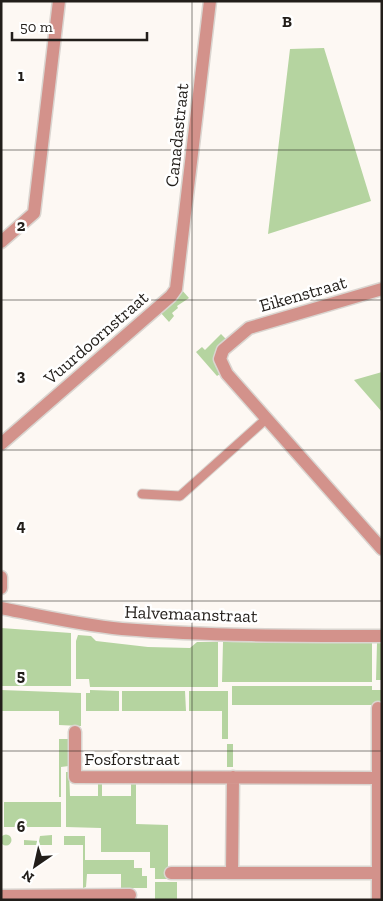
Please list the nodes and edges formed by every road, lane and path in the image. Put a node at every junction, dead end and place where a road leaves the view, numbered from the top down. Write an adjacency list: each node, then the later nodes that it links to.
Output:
1 (59, 1): 3 (street)
2 (210, 1): 4 (street, Canadastraat)
3 (1, 242)
4 (180, 272): 7 (street, Vuurdoornstraat)
5 (382, 289): 6 (street, Eikenstraat)
6 (266, 419): 8 (lane); 9 (street)
7 (1, 444)
8 (142, 494)
9 (382, 549)
10 (1, 577): 11 (street)
11 (1, 588)
12 (1, 608): 13 (street, Halvemaanstraat)
13 (382, 636)
14 (378, 708): 17 (street)
15 (75, 732): 16 (street, Fosforstraat)
16 (233, 777): 17 (street, Fosforstraat); 19 (street)
17 (378, 778): 20 (street)
18 (171, 873): 19 (street)
19 (232, 873): 20 (street)
20 (378, 873): 23 (street)
21 (130, 895): 22 (street)
22 (1, 896)
23 (378, 900)

